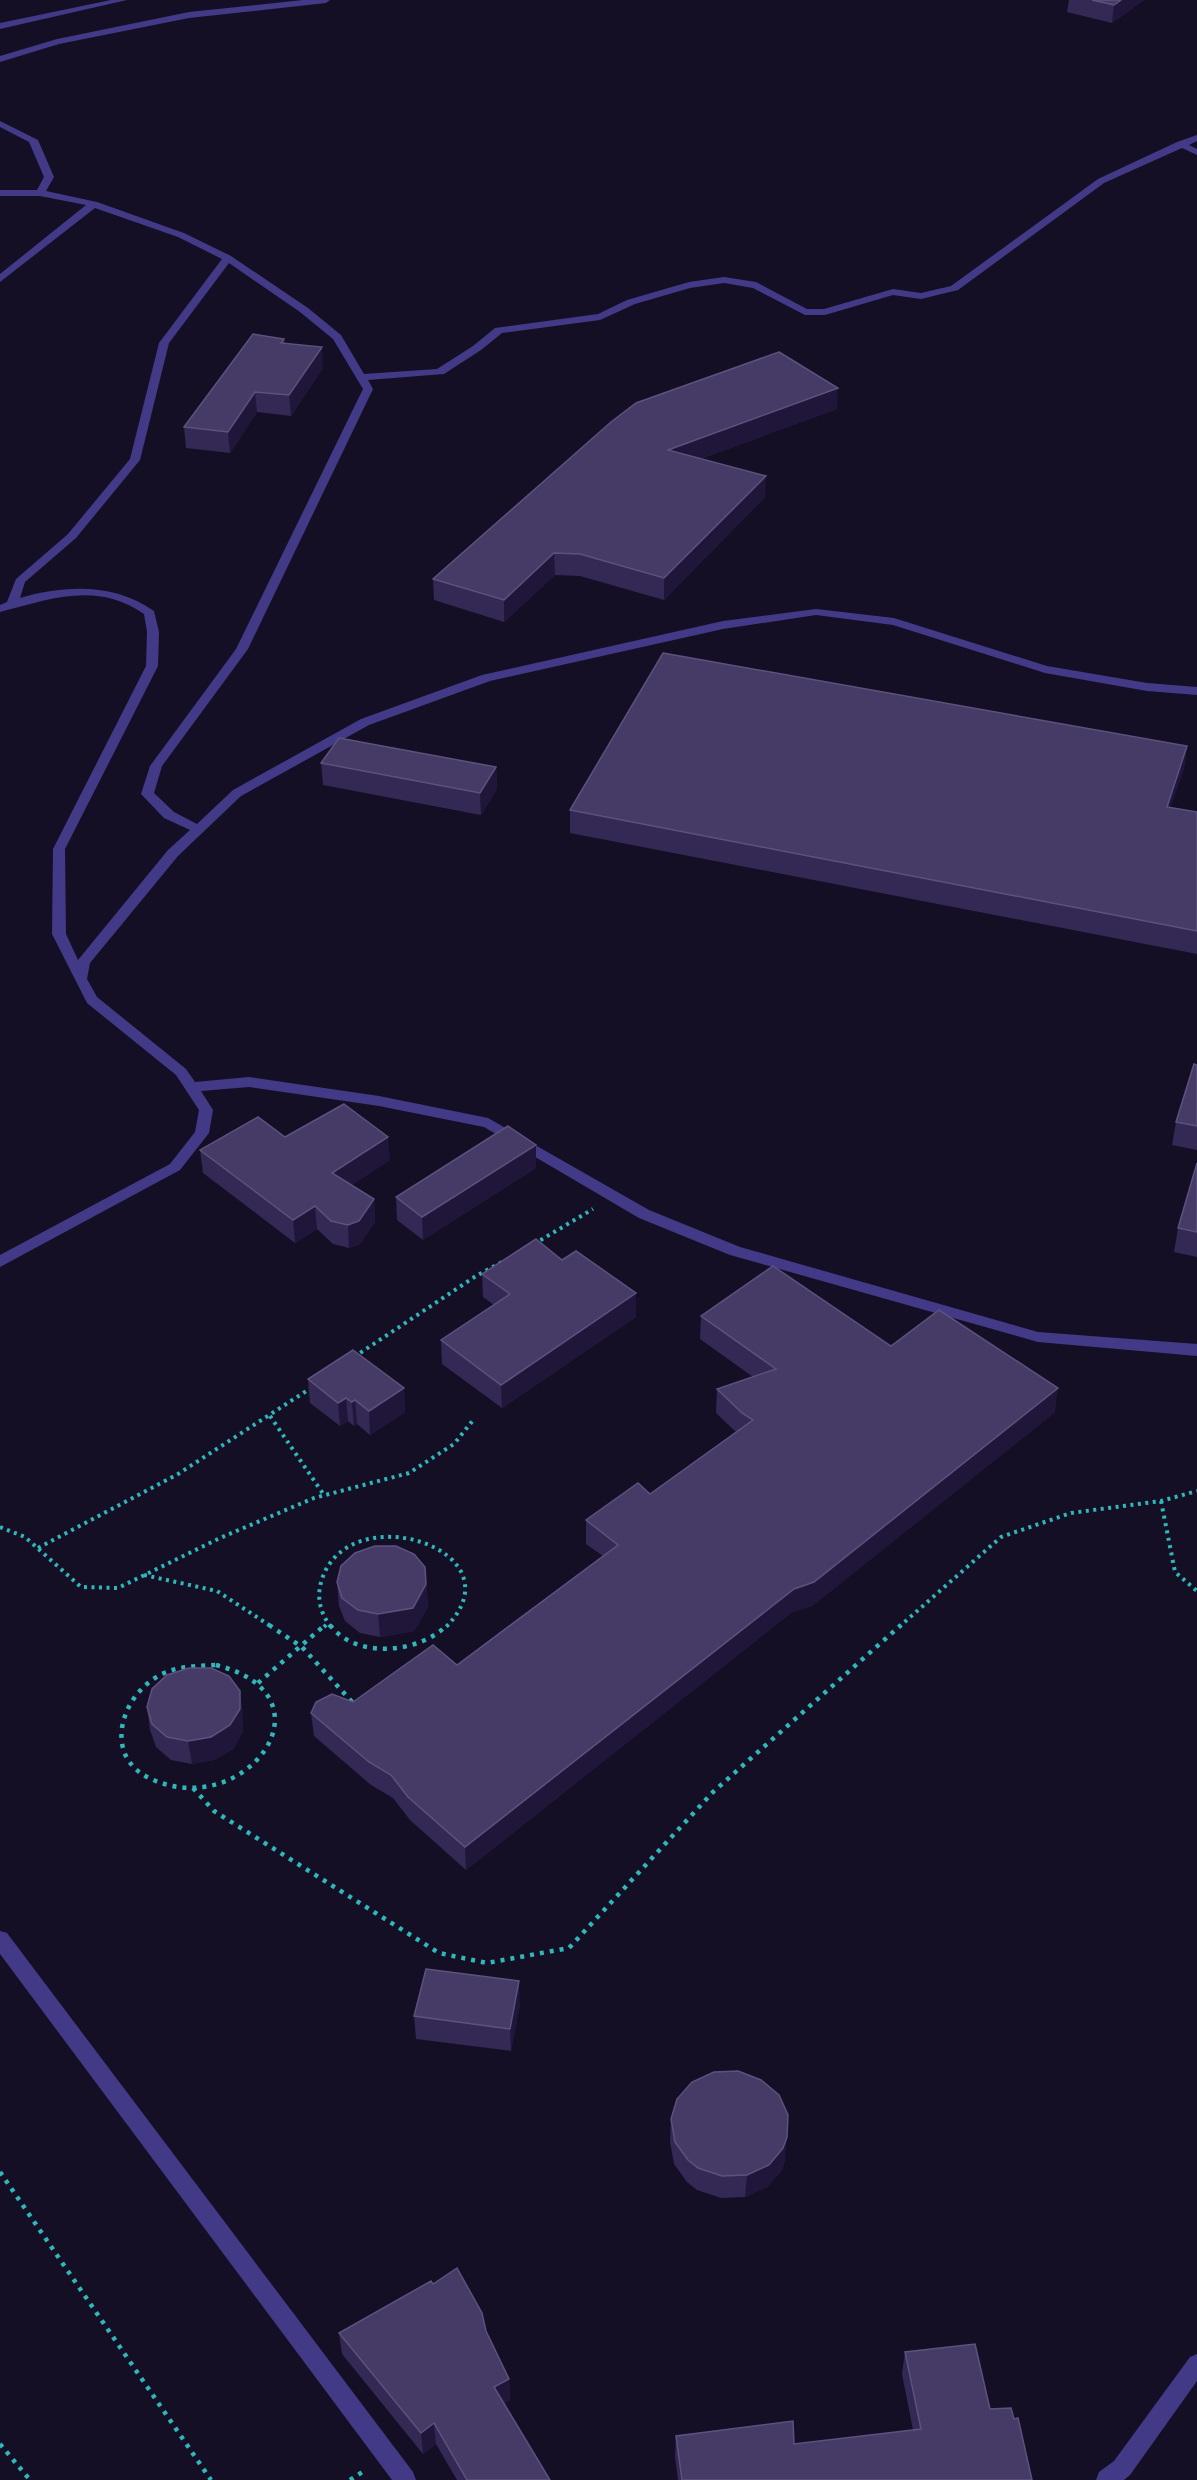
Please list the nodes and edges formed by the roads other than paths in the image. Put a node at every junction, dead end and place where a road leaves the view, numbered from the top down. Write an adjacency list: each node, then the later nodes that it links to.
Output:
1 (123, 0): 3 (street)
2 (326, 0): 4 (street)
3 (0, 26)
4 (0, 59)
5 (0, 124): 10 (street)
6 (1197, 138): 7 (street)
7 (1180, 144): 8 (street); 14 (street)
8 (1197, 152)
9 (0, 193): 10 (street)
10 (40, 193): 11 (street)
11 (94, 204): 12 (street); 13 (street)
12 (228, 258): 14 (street); 15 (street)
13 (0, 279)
14 (361, 377): 18 (street)
15 (12, 604): 16 (street); 19 (street)
16 (0, 609)
17 (1197, 691): 18 (street)
18 (198, 829): 19 (street)
19 (80, 979): 20 (street)
20 (191, 1087): 21 (street); 22 (street)
21 (0, 1262)
22 (1197, 1350)
23 (0, 1939): 25 (street)
24 (1197, 2364): 26 (street)
25 (405, 2480)
26 (1107, 2480)

